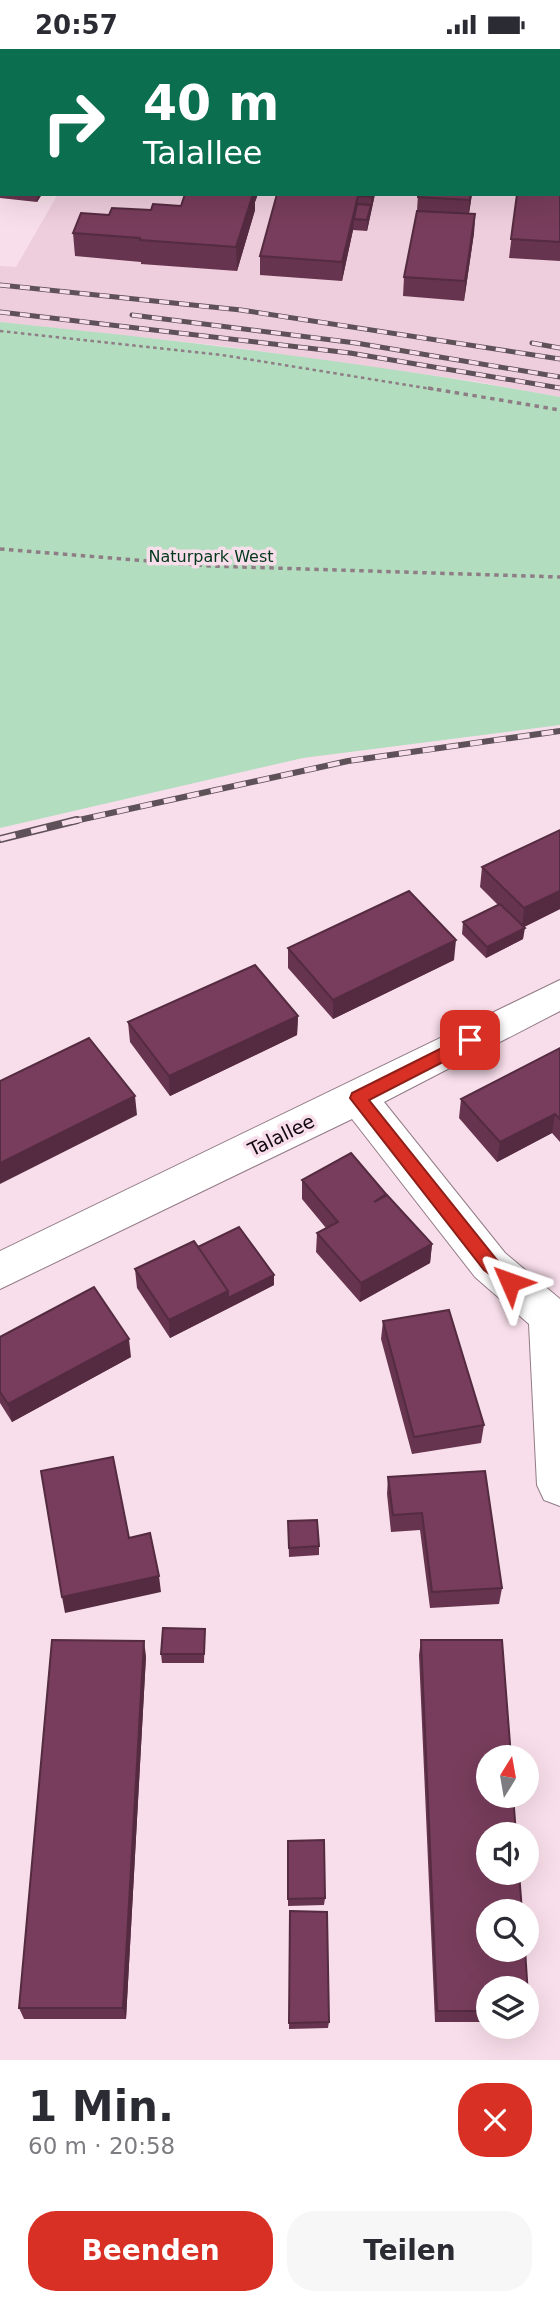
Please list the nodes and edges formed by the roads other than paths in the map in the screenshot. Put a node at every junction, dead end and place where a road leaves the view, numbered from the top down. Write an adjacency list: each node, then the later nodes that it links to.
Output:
1 (560, 994): 2 (street, Talallee)
2 (358, 1098): 3 (street, Talallee); 4 (street)
3 (0, 1271)
4 (555, 1317): 5 (street)
5 (560, 1485)

